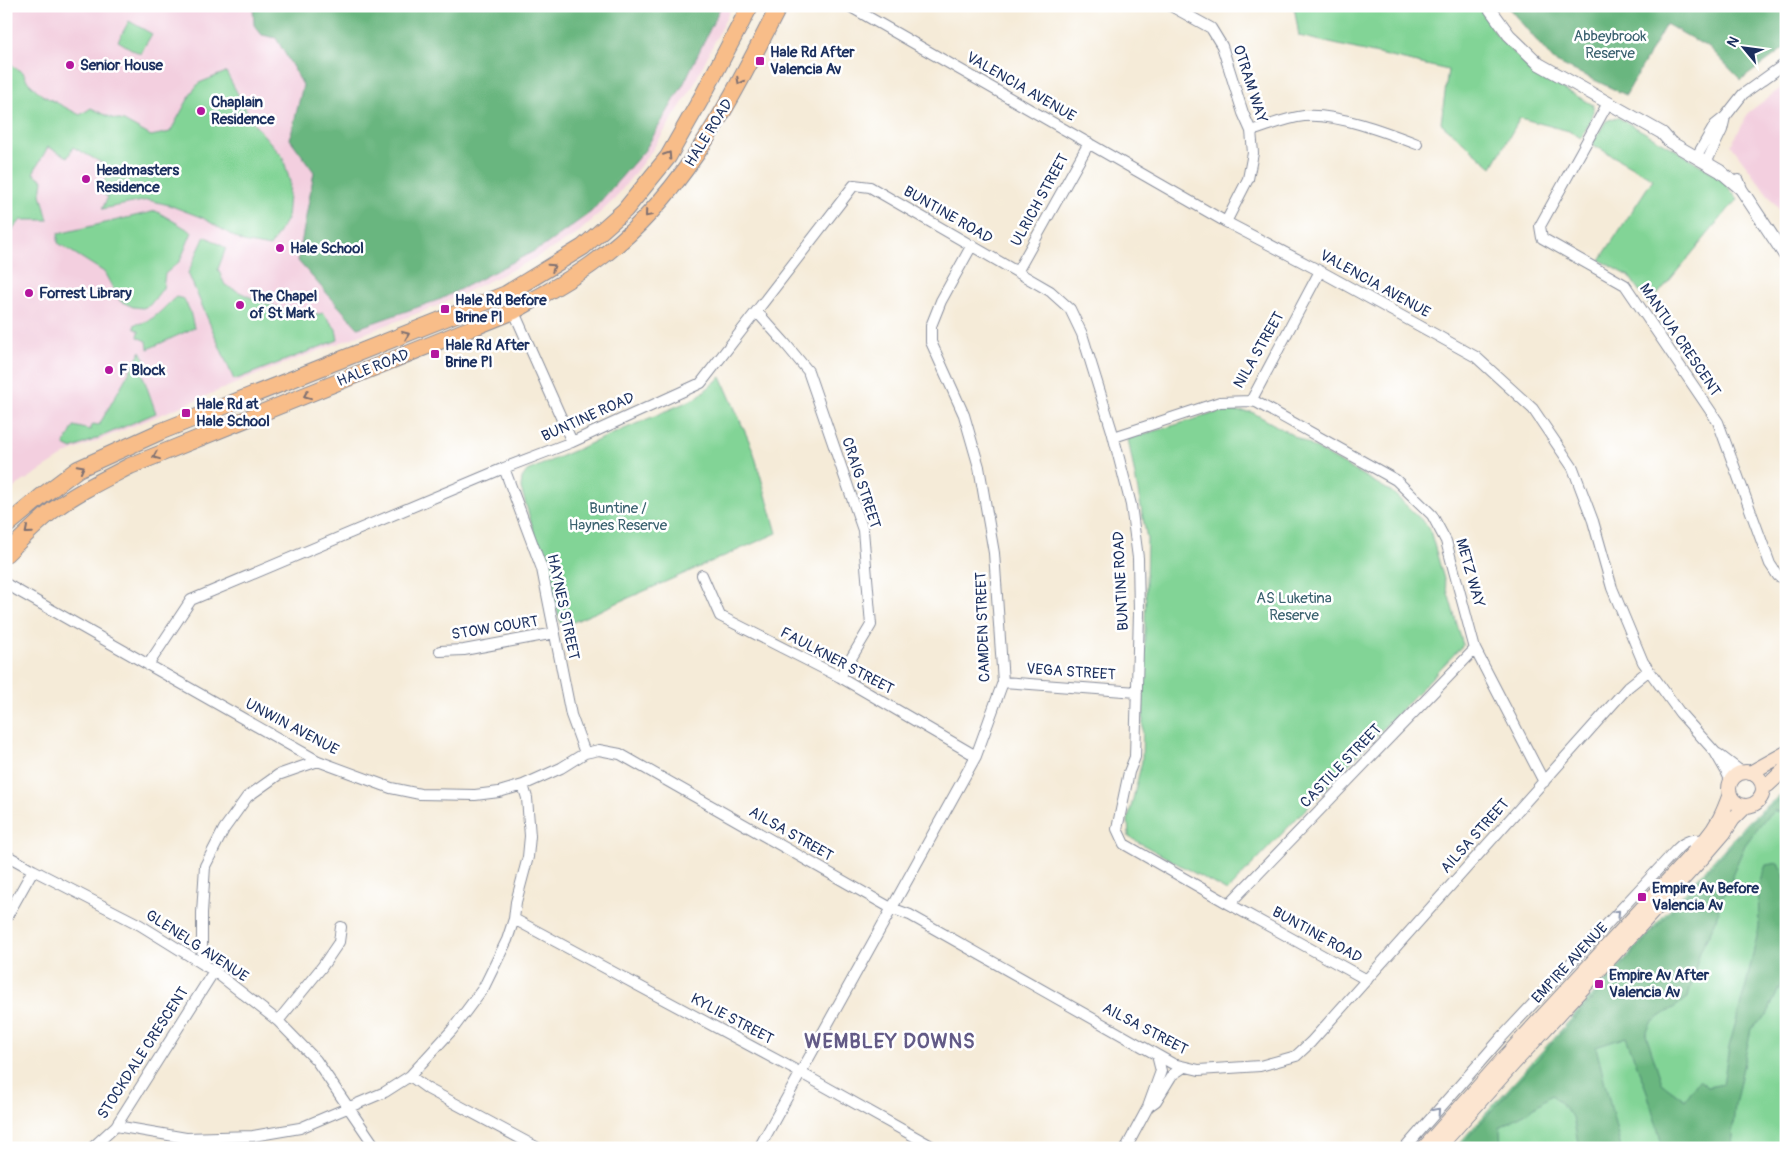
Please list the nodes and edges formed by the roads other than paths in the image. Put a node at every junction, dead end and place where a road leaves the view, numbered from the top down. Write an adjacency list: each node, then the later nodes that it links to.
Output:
1 (750, 6): 17 (main road, HALE ROAD, one-way to 1)
2 (779, 6): 18 (main road, HALE ROAD, one-way to 18)
3 (849, 6): 9 (street, VALENCIA AVENUE)
4 (1171, 6): 8 (street, OTRAM WAY)
5 (1494, 10): 7 (street)
6 (1786, 64): 11 (street)
7 (1608, 103): 11 (street); 27 (street, MANTUA CRESCENT)
8 (1251, 131): 10 (street); 12 (street, OTRAM WAY)
9 (1089, 143): 12 (street, VALENCIA AVENUE); 16 (street, ULRICH STREET)
10 (1417, 144)
11 (1704, 156): 14 (street)
12 (1226, 222): 15 (street, VALENCIA AVENUE)
13 (972, 245): 16 (street, BUNTINE ROAD); 19 (street, BUNTINE ROAD); 35 (street, CAMDEN STREET)
14 (1786, 257)
15 (1320, 271): 20 (street, NILA STREET); 33 (street, VALENCIA AVENUE)
16 (1017, 272): 21 (street, BUNTINE ROAD)
17 (506, 294): 18 (street); 24 (main road, HALE ROAD, one-way to 17)
18 (514, 311): 22 (street); 25 (main road, HALE ROAD, one-way to 25)
19 (757, 312): 22 (street, BUNTINE ROAD); 34 (street, CRAIG STREET)
20 (1251, 401): 21 (street, NILA STREET); 30 (street, METZ WAY)
21 (1114, 437): 36 (street, BUNTINE ROAD)
22 (572, 442): 23 (street, BUNTINE ROAD)
23 (504, 468): 29 (street, HAYNES STREET); 32 (street, BUNTINE ROAD)
24 (6, 526)
25 (6, 554)
26 (702, 575): 34 (street, FAULKNER STREET)
27 (1786, 579)
28 (6, 584): 32 (street, UNWIN AVENUE)
29 (555, 634): 31 (street, STOW COURT); 39 (street, HAYNES STREET)
30 (1475, 648): 44 (street, METZ WAY); 52 (street, CASTILE STREET)
31 (440, 652)
32 (148, 665): 41 (street, UNWIN AVENUE)
33 (1648, 671): 37 (street, VALENCIA AVENUE); 44 (street, AILSA STREET)
34 (840, 677): 40 (street, FAULKNER STREET)
35 (1003, 682): 36 (street, VEGA STREET); 40 (street, CAMDEN STREET)
36 (1137, 692): 52 (street, BUNTINE ROAD)
37 (1715, 752): 43 (street, VALENCIA AVENUE); 47 (street, VALENCIA AVENUE)
38 (1786, 753): 43 (main road)
39 (585, 754): 45 (street, UNWIN AVENUE); 53 (street, AILSA STREET)
40 (976, 756): 53 (street, CAMDEN STREET)
41 (318, 761): 45 (street, UNWIN AVENUE); 57 (street)
42 (1786, 768): 46 (main road)
43 (1746, 773): 46 (main road); 47 (main road)
44 (1544, 782): 58 (street, AILSA STREET)
45 (523, 784): 55 (street)
46 (1763, 786): 48 (main road)
47 (1731, 788): 48 (main road); 49 (main road, EMPIRE AVENUE)
48 (1746, 806): 62 (main road, EMPIRE AVENUE)
49 (1705, 840): 60 (street, one-way to 49); 62 (main road, EMPIRE AVENUE)
50 (6, 855): 51 (street, GLENELG AVENUE)
51 (33, 870): 54 (street); 57 (street, GLENELG AVENUE)
52 (1229, 904): 58 (street, BUNTINE ROAD)
53 (891, 908): 61 (street, AILSA STREET); 64 (street, CAMDEN STREET)
54 (6, 918)
55 (514, 919): 64 (street, KYLIE STREET); 65 (street)
56 (341, 927): 59 (street)
57 (210, 968): 59 (street, GLENELG AVENUE); 68 (street, STOCKDALE CRESCENT)
58 (1367, 980): 63 (street, AILSA STREET)
59 (278, 1021): 67 (street, GLENELG AVENUE)
60 (1494, 1047): 62 (street); 75 (street, one-way to 60)
61 (1157, 1055): 63 (street, AILSA STREET); 66 (street)
62 (1509, 1060): 76 (main road, EMPIRE AVENUE); 77 (main road, EMPIRE AVENUE)
63 (1184, 1067): 66 (street)
64 (801, 1073): 72 (street, CAMDEN STREET); 73 (street, KYLIE STREET)
65 (410, 1076): 67 (street); 71 (street)
66 (1148, 1107): 74 (street)
67 (349, 1108): 68 (street); 70 (street, GLENELG AVENUE)
68 (116, 1126): 69 (street, STOCKDALE CRESCENT)
69 (92, 1148)
70 (376, 1148)
71 (538, 1148)
72 (759, 1148)
73 (935, 1148)
74 (1126, 1148)
75 (1405, 1148)
76 (1424, 1148)
77 (1438, 1148)

